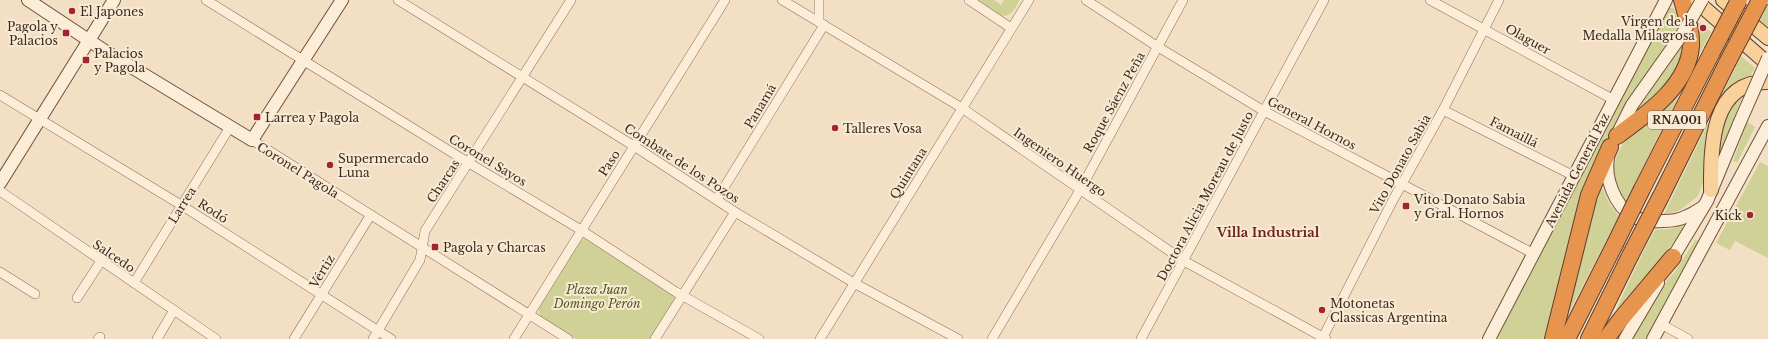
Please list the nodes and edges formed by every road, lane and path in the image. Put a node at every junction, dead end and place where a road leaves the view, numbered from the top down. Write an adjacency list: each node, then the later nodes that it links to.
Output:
1 (28, 0): 28 (street, Coronel Pagola)
2 (114, 0): 28 (street)
3 (206, 0): 31 (street, Coronel Sayos)
4 (342, 0): 31 (street)
5 (398, 0): 33 (street, Combate de los Pozos)
6 (571, 0): 33 (street, Charcas)
7 (725, 0): 45 (street, Paso)
8 (782, 0): 24 (street, Ingeniero Huergo)
9 (819, 0): 24 (street)
10 (969, 0): 25 (street)
11 (1030, 0): 25 (street, Quintana)
12 (1086, 0): 29 (street, General Hornos)
13 (1183, 0): 29 (street, Roque Sáenz Peña)
14 (1324, 0): 39 (street, Doctora Alicia Moreau de Justo)
15 (1430, 0): 26 (street, Olaguer)
16 (1499, 0): 26 (street, Vito Donato Sabia)
17 (1666, 0): 36 (street, Avenida General Paz)
18 (1682, 0): 44 (highway)
19 (1695, 0): 32 (main road)
20 (1702, 0): 44 (street, bridge)
21 (1723, 0): 27 (main road)
22 (1739, 0): 90 (highway, RNA001, bridge)
23 (1760, 0): 91 (highway, RNA001, bridge)
24 (822, 23): 37 (street, Ingeniero Huergo); 53 (street, Panamá)
25 (1011, 28): 37 (street, Quintana)
26 (1484, 29): 36 (street, Olaguer); 38 (street, Vito Donato Sabia)
27 (1768, 38)
28 (88, 40): 40 (street); 42 (street, Coronel Pagola)
29 (1158, 47): 39 (street, General Hornos); 50 (street, Roque Sáenz Peña)
30 (1768, 58): 51 (street, bridge)
31 (302, 61): 43 (street); 46 (street, Coronel Sayos)
32 (1768, 64)
33 (523, 78): 45 (street, Combate de los Pozos); 46 (street, Charcas)
34 (1768, 82): 51 (main road)
35 (0, 95): 40 (street, Rodó)
36 (1614, 100): 47 (street, Avenida General Paz)
37 (962, 108): 50 (street, Ingeniero Huergo); 66 (street, Quintana)
38 (1443, 110): 47 (street, Famaillá); 49 (street, Vito Donato Sabia)
39 (1264, 111): 49 (street, General Hornos); 63 (street, Doctora Alicia Moreau de Justo)
40 (40, 119): 48 (street); 54 (street, Rodó)
41 (1768, 126): 73 (street)
42 (230, 127): 43 (street, Coronel Pagola); 54 (street, Larrea)
43 (252, 140): 57 (street, Coronel Pagola)
44 (1613, 141): 55 (street); 89 (highway)
45 (634, 146): 53 (street, Combate de los Pozos); 58 (street, Paso)
46 (469, 163): 58 (street, Coronel Sayos); 59 (street, Charcas)
47 (1574, 176): 60 (street, Avenida General Paz)
48 (0, 183)
49 (1402, 184): 60 (street, General Hornos); 75 (street, Vito Donato Sabia)
50 (1080, 190): 63 (street, Ingeniero Huergo); 86 (street, Roque Sáenz Peña)
51 (1711, 190): 55 (street)
52 (0, 191): 62 (street, Salcedo)
53 (717, 200): 56 (street, Combate de los Pozos)
54 (181, 205): 65 (street, Larrea); 68 (street, Rodó)
55 (1703, 207): 61 (street)
56 (735, 212): 66 (street, Combate de los Pozos); 69 (street)
57 (370, 216): 59 (street, Coronel Pagola); 68 (street, Vértiz)
58 (581, 230): 69 (street, Coronel Sayos); 72 (street, Paso)
59 (422, 246): 72 (street, Coronel Pagola); 74 (street, Charcas)
60 (1534, 254): 88 (street, Avenida General Paz)
61 (1673, 257): 92 (highway); 93 (street)
62 (101, 261): 65 (street, Salcedo); 70 (street)
63 (1184, 261): 75 (street, Ingeniero Huergo); 87 (street, Doctora Alicia Moreau de Justo)
64 (0, 272): 67 (street)
65 (134, 283): 71 (street, Salcedo)
66 (854, 284): 84 (street, Quintana); 85 (street, Combate de los Pozos)
67 (35, 294)
68 (322, 295): 74 (street, Rodó); 78 (street, Vértiz)
69 (682, 295): 82 (street); 83 (street, Coronel Sayos)
70 (78, 298)
71 (174, 310): 76 (street); 77 (street, Salcedo)
72 (528, 314): 80 (street, Paso); 81 (street, Coronel Pagola)
73 (1660, 324): 94 (street); 95 (street)
74 (376, 335): 79 (street, Rodó)
75 (1324, 338)
76 (157, 339)
77 (216, 339)
78 (294, 339)
79 (391, 339)
80 (514, 339)
81 (568, 339)
82 (655, 339)
83 (759, 339)
84 (820, 339)
85 (958, 339)
86 (992, 339)
87 (1141, 339)
88 (1489, 339)
89 (1553, 339)
90 (1567, 339)
91 (1589, 339)
92 (1606, 339)
93 (1625, 339)
94 (1653, 339)
95 (1688, 339)

